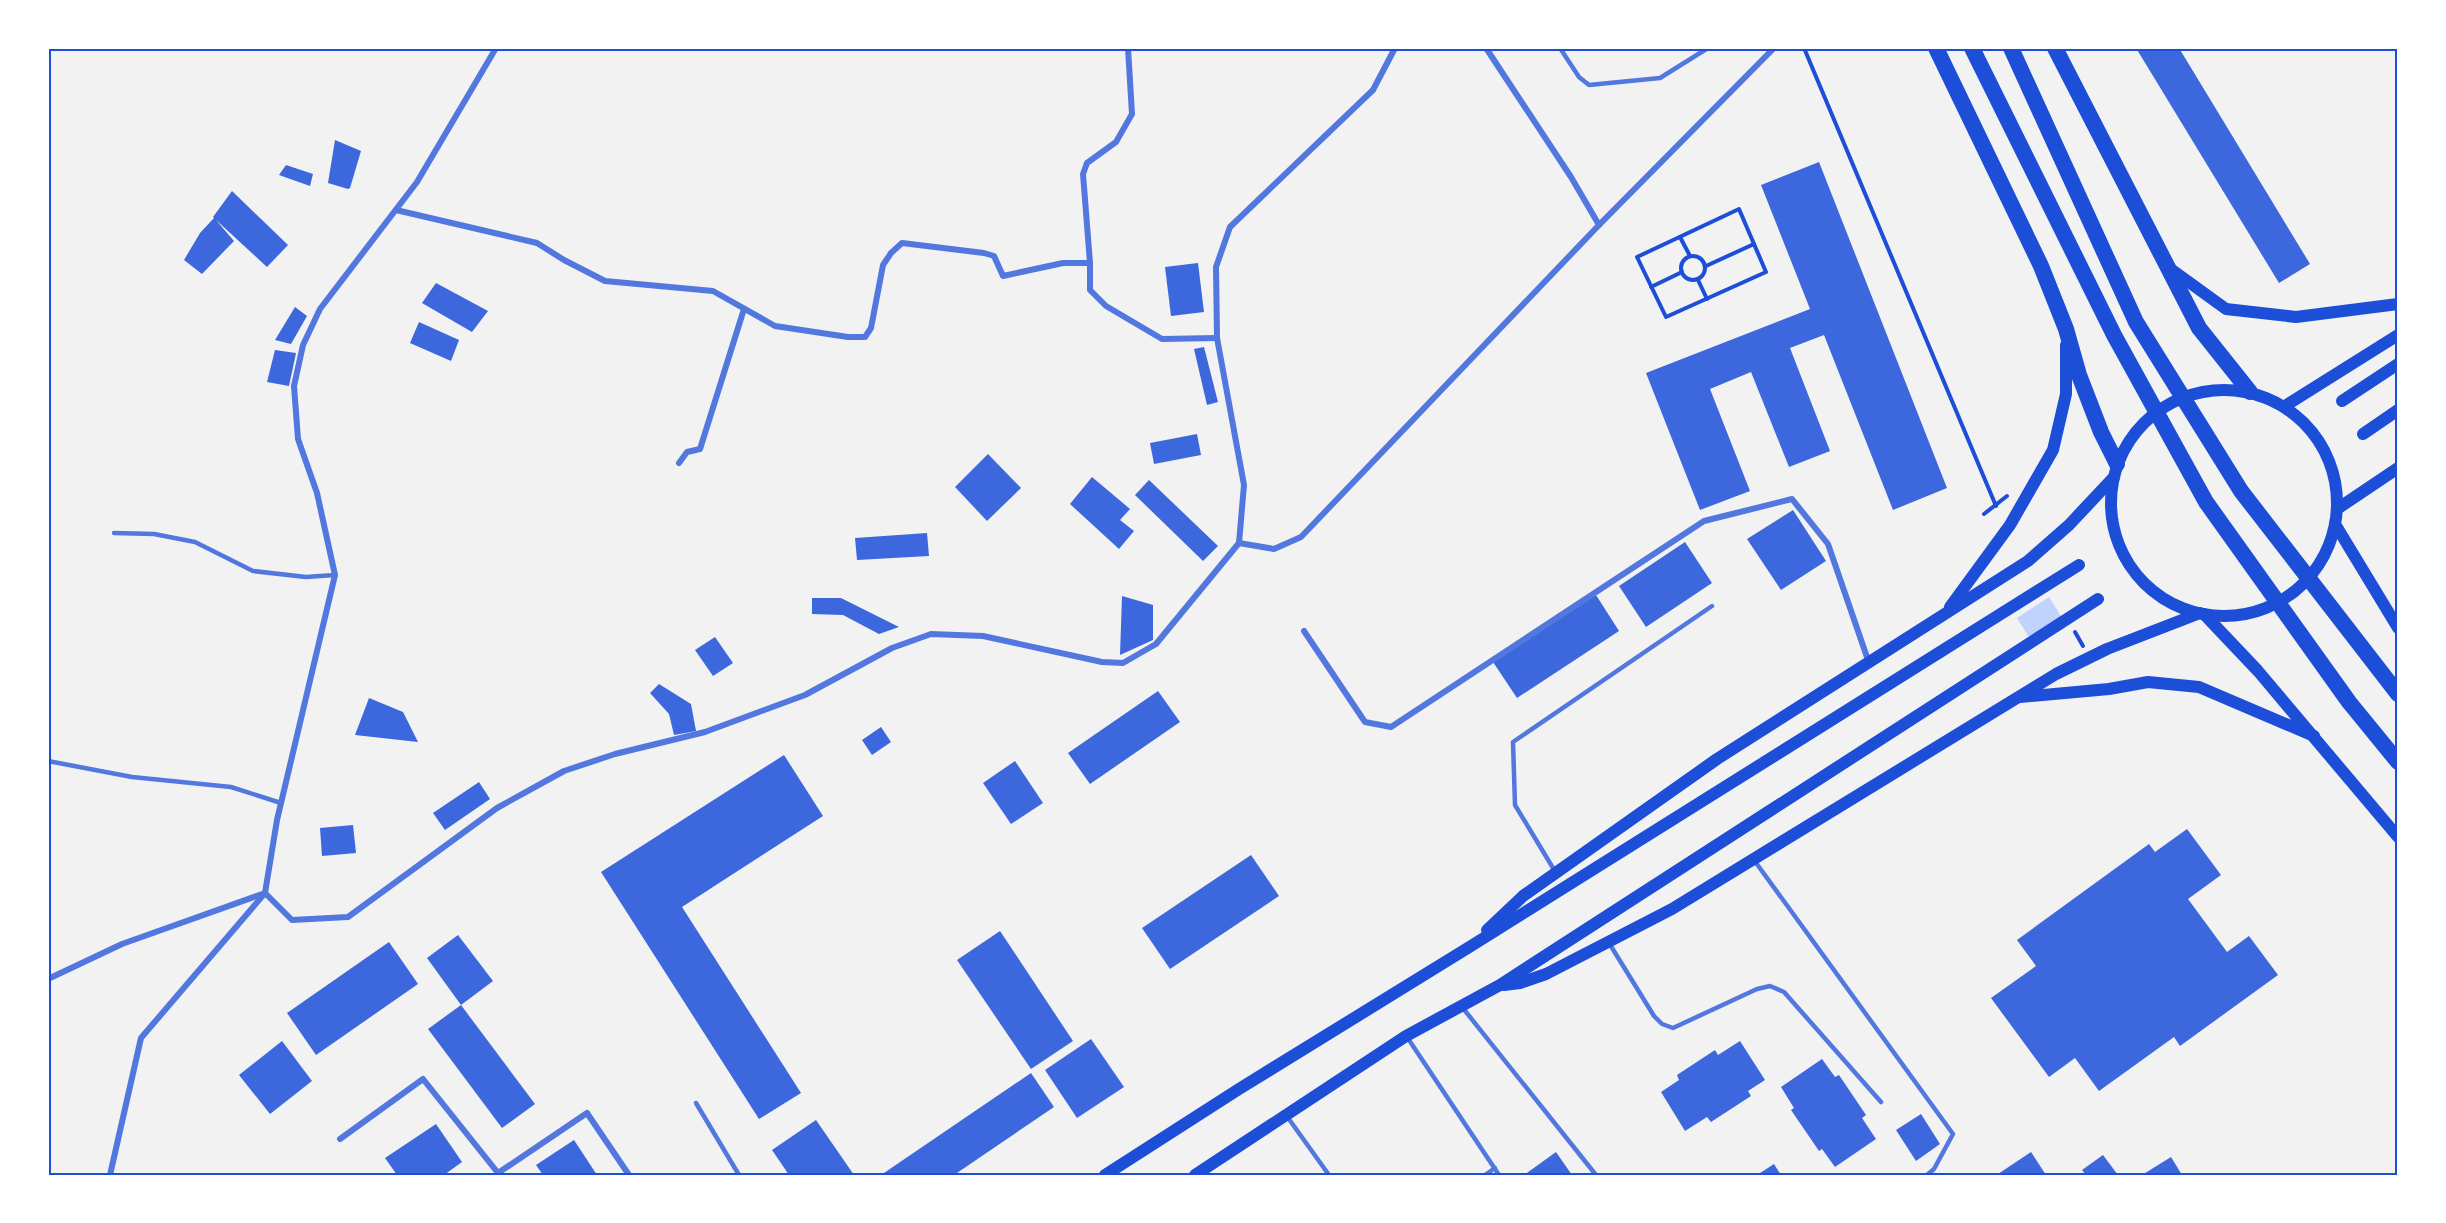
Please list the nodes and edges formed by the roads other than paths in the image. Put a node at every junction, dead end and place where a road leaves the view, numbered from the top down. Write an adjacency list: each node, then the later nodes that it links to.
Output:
1 (496, 48): 12 (street)
2 (1128, 48): 14 (street)
3 (1395, 48): 20 (street)
4 (1486, 48): 13 (street)
5 (1560, 48): 6 (lane)
6 (1708, 48)
7 (1774, 48): 13 (street)
8 (1936, 48): 18 (highway)
9 (1972, 48): 47 (highway)
10 (2011, 48): 43 (highway)
11 (2055, 48): 15 (highway)
12 (396, 210): 17 (street); 35 (street)
13 (1599, 225): 33 (street)
14 (1090, 263): 17 (street); 20 (street)
15 (2164, 264): 16 (main road); 22 (highway)
16 (2398, 304)
17 (744, 309): 27 (street)
18 (2066, 329): 29 (highway); 38 (main road)
19 (2398, 335): 24 (main road)
20 (1217, 338): 33 (street)
21 (2398, 364): 23 (main road)
22 (2250, 392): 24 (main road); 29 (main road)
23 (2342, 401)
24 (2285, 406): 30 (main road)
25 (2398, 410): 26 (main road)
26 (2363, 434)
27 (679, 463)
28 (2398, 468): 30 (main road)
29 (2115, 471): 38 (main road); 39 (main road)
30 (2337, 509): 31 (main road)
31 (2335, 524): 39 (main road); 40 (main road)
32 (114, 533): 35 (lane)
33 (1239, 543): 52 (street)
34 (2079, 566): 54 (main road)
35 (335, 575): 48 (street)
36 (2098, 599): 56 (main road)
37 (1712, 606): 51 (lane)
38 (1946, 613): 42 (main road)
39 (2202, 614): 44 (main road); 45 (main road)
40 (2398, 628)
41 (1304, 631): 42 (street)
42 (1870, 663): 51 (main road)
43 (2398, 694)
44 (2016, 697): 45 (main road); 50 (main road)
45 (2314, 736): 49 (main road)
46 (48, 761): 48 (lane)
47 (2398, 762)
48 (281, 803): 52 (street)
49 (2398, 837)
50 (1754, 860): 53 (main road); 64 (lane)
51 (1556, 873): 54 (main road)
52 (265, 892): 55 (street); 66 (street)
53 (1609, 944): 56 (main road); 59 (lane)
54 (1471, 946): 69 (main road)
55 (48, 979)
56 (1500, 985): 57 (main road)
57 (1462, 1007): 58 (main road); 74 (lane)
58 (1406, 1036): 61 (main road); 63 (lane)
59 (1881, 1102)
60 (696, 1103): 68 (lane)
61 (1286, 1115): 70 (main road); 71 (lane)
62 (340, 1139): 65 (street)
63 (1495, 1168): 72 (lane); 73 (lane)
64 (1934, 1169): 75 (lane); 76 (lane)
65 (497, 1174): 67 (street)
66 (110, 1175)
67 (629, 1175)
68 (739, 1175)
69 (1104, 1175)
70 (1195, 1175)
71 (1329, 1175)
72 (1485, 1175)
73 (1499, 1175)
74 (1596, 1175)
75 (1927, 1175)
76 (1938, 1175)

